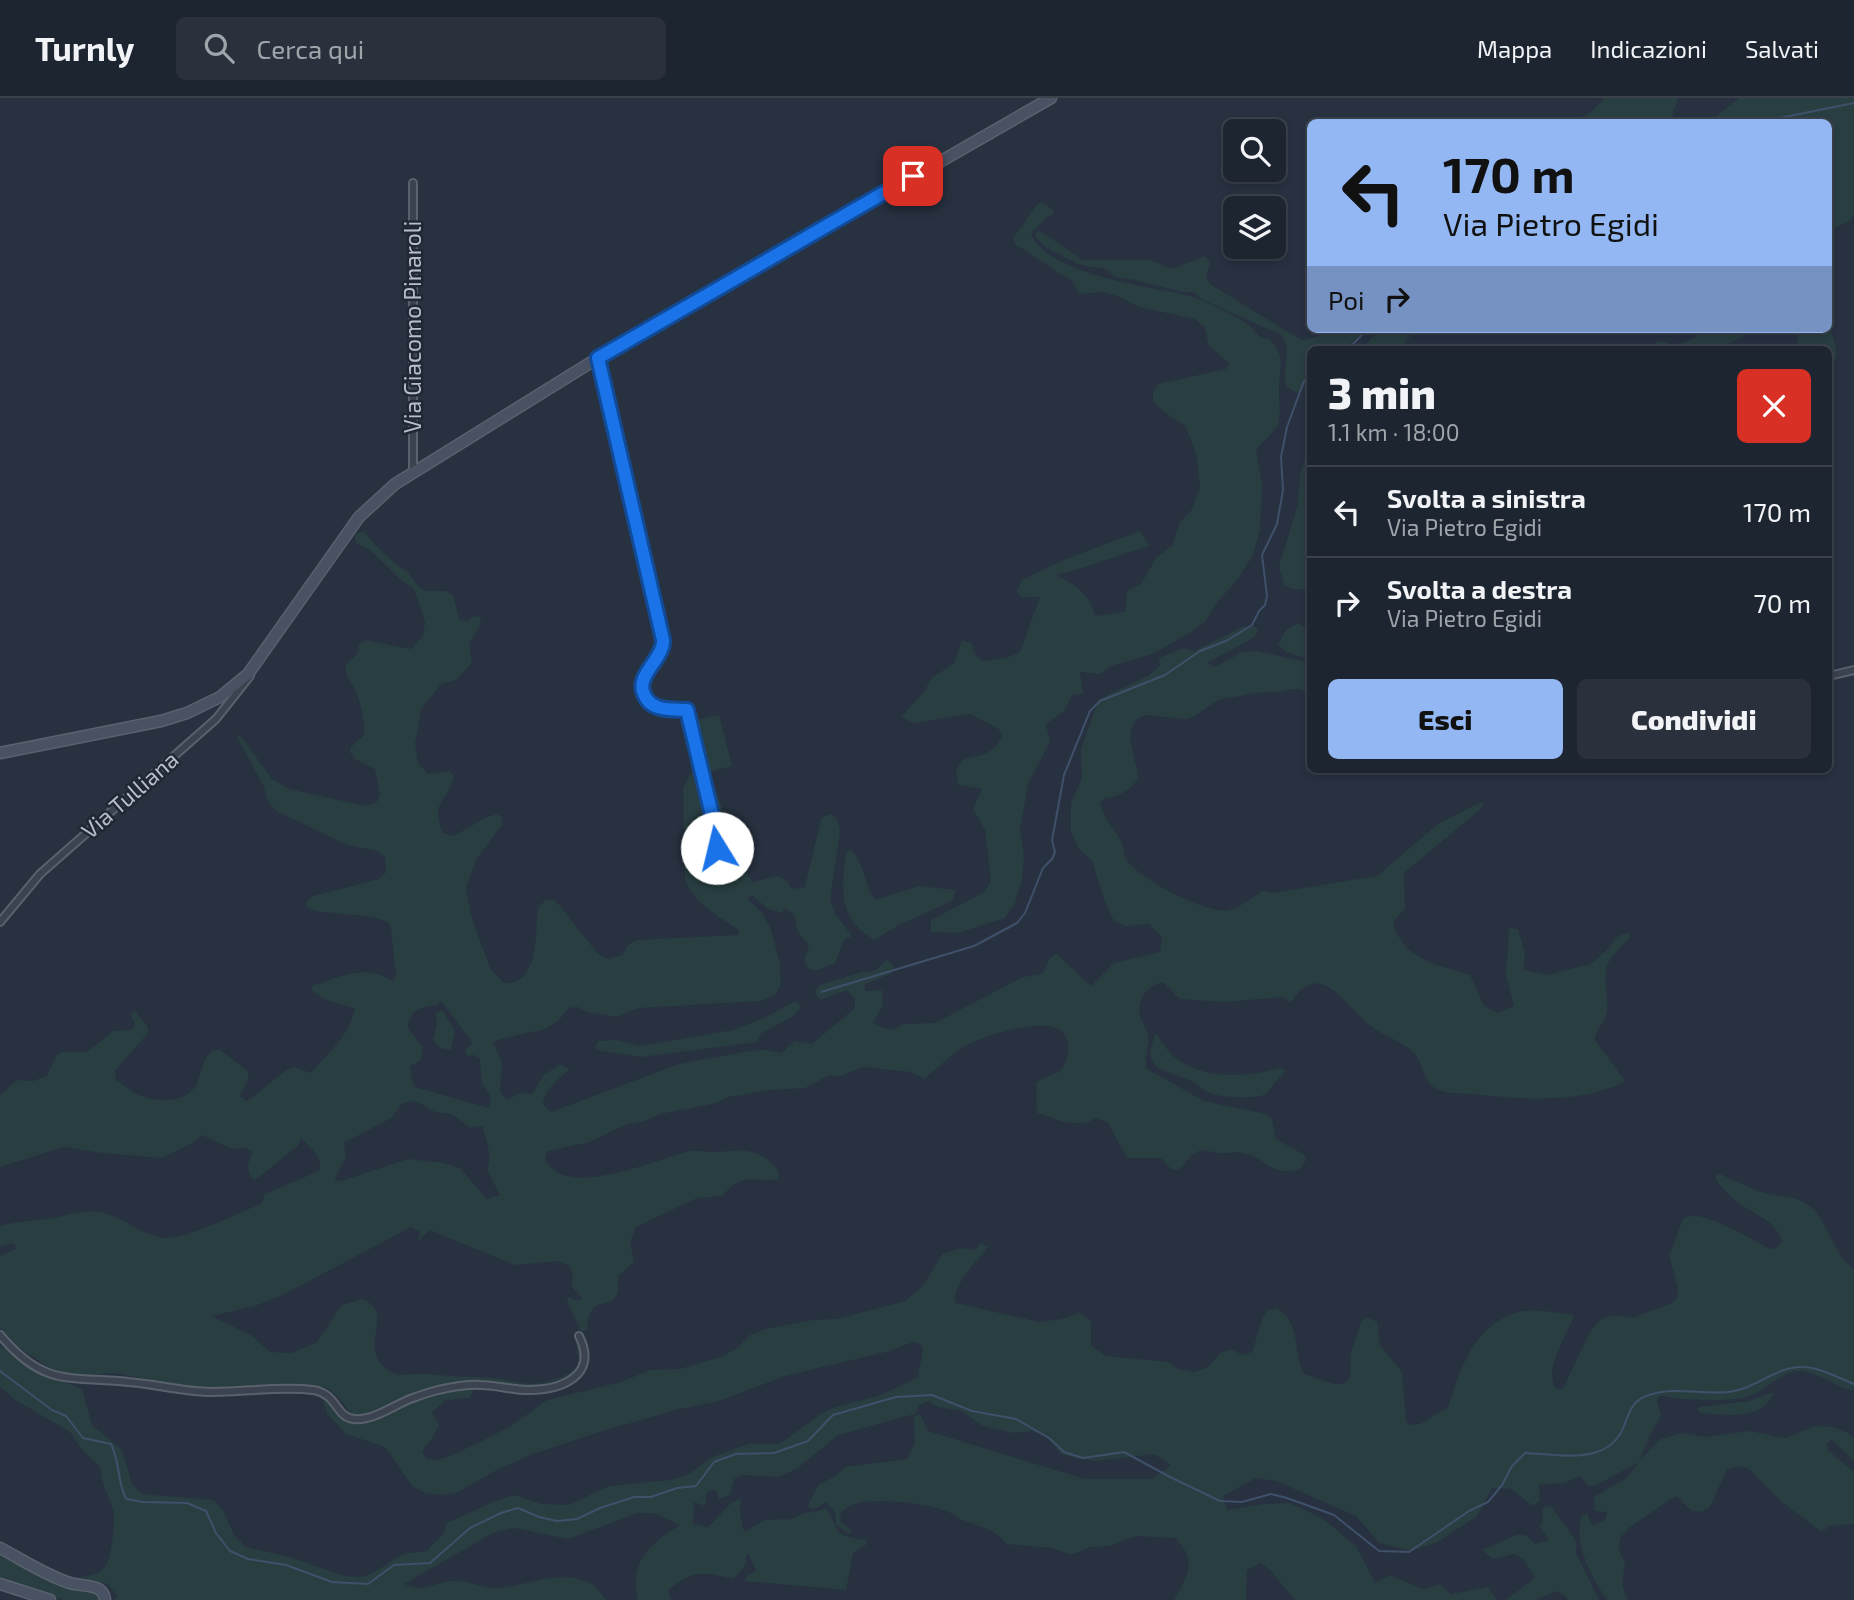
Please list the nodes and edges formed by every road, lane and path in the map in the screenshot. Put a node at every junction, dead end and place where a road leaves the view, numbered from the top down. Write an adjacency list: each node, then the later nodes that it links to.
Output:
1 (1051, 98): 3 (main road)
2 (413, 183): 4 (street, Via Giacomo Pinaroli)
3 (598, 358): 4 (main road); 9 (street)
4 (415, 471): 5 (main road)
5 (256, 665): 8 (main road); 10 (street, Via Tulliana)
6 (1854, 670): 7 (street)
7 (1832, 675)
8 (0, 753)
9 (717, 848)
10 (0, 922)
11 (0, 1335): 12 (street)
12 (579, 1336)
13 (0, 1548): 16 (main road)
14 (0, 1584): 15 (main road)
15 (50, 1600)
16 (105, 1600)

